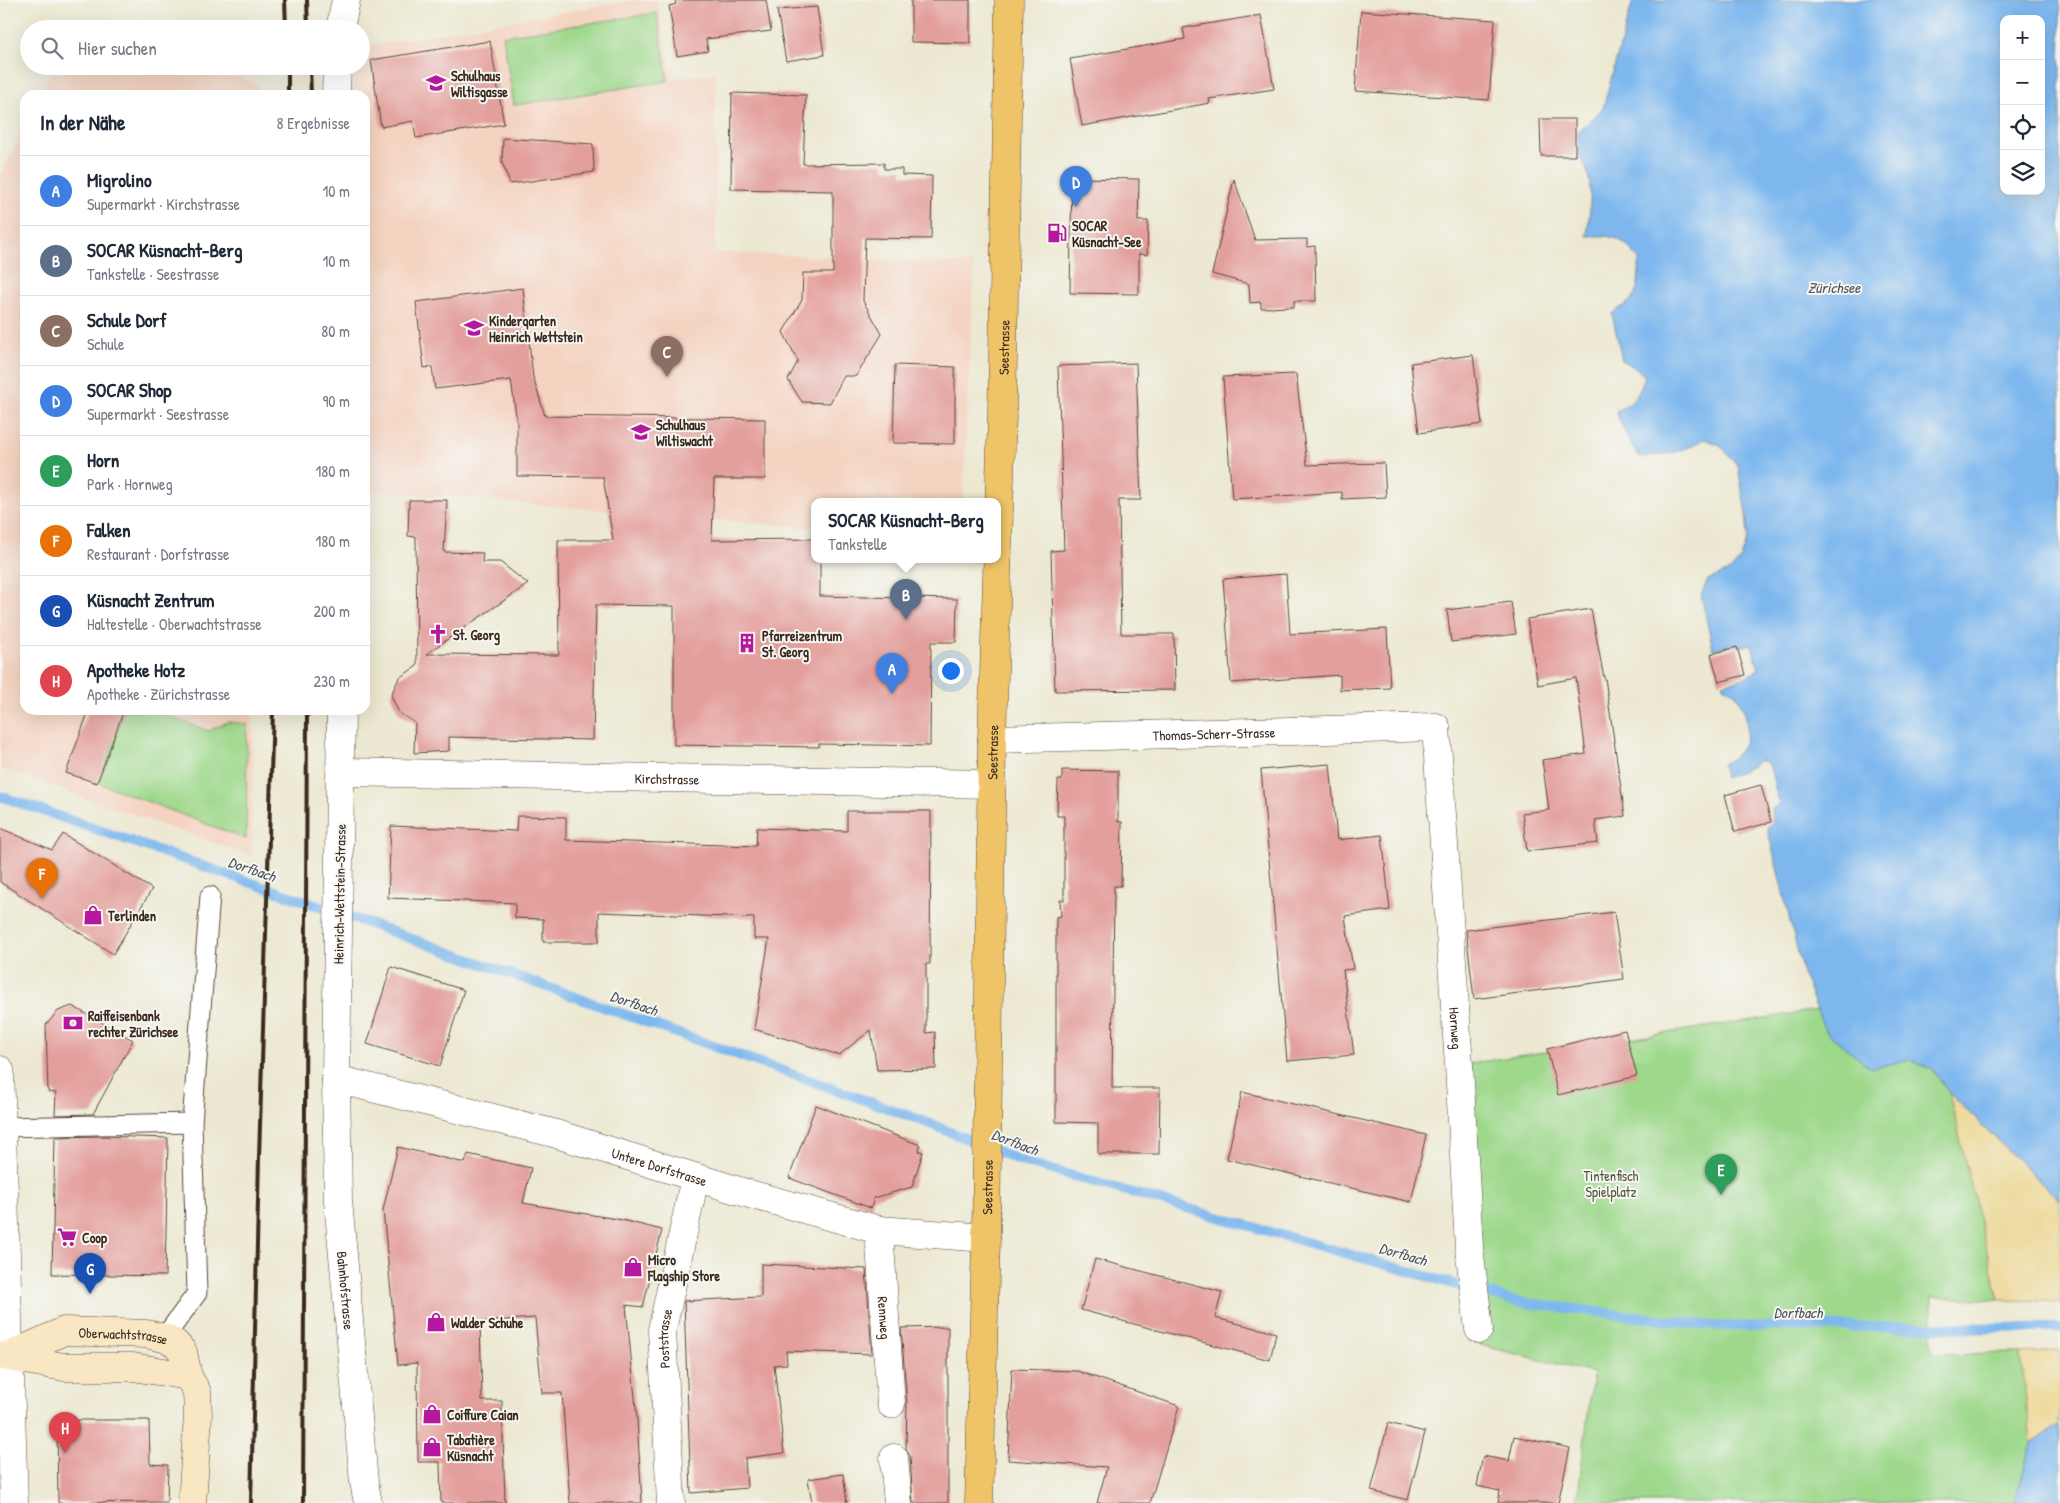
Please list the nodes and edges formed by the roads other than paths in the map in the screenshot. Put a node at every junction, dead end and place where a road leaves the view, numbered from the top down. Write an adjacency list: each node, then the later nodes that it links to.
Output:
1 (346, 0): 3 (street)
2 (1008, 0): 6 (main road, Seestrasse)
3 (342, 20)
4 (337, 75): 5 (street)
5 (336, 90)
6 (999, 498)
7 (997, 563): 10 (main road, Seestrasse)
8 (341, 715): 11 (street, Heinrich-Wettstein-Strasse)
9 (1436, 727): 10 (street, Thomas-Scherr-Strasse); 21 (street, Hornweg)
10 (992, 739): 12 (main road, Seestrasse)
11 (342, 772): 12 (street, Kirchstrasse); 15 (street, Heinrich-Wettstein-Strasse)
12 (992, 784): 20 (main road, Seestrasse)
13 (210, 896): 16 (lane)
14 (0, 1070): 17 (street)
15 (336, 1079): 18 (street, Untere Dorfstrasse); 29 (street, Bahnhofstrasse)
16 (192, 1123): 17 (lane); 22 (lane)
17 (2, 1127): 23 (street)
18 (695, 1178): 19 (street, Untere Dorfstrasse); 30 (street, Poststrasse)
19 (879, 1230): 20 (street, Untere Dorfstrasse); 25 (street, Rennweg)
20 (986, 1238): 32 (main road, Seestrasse)
21 (1479, 1329)
22 (164, 1338): 23 (main road, Oberwachtstrasse); 24 (main road, Oberwachtstrasse)
23 (4, 1356): 24 (main road, Oberwachtstrasse); 27 (street)
24 (188, 1376): 28 (main road, Oberwachtstrasse)
25 (891, 1404)
26 (894, 1458): 31 (street)
27 (14, 1503)
28 (192, 1503)
29 (368, 1503)
30 (671, 1503)
31 (898, 1503)
32 (979, 1503)

